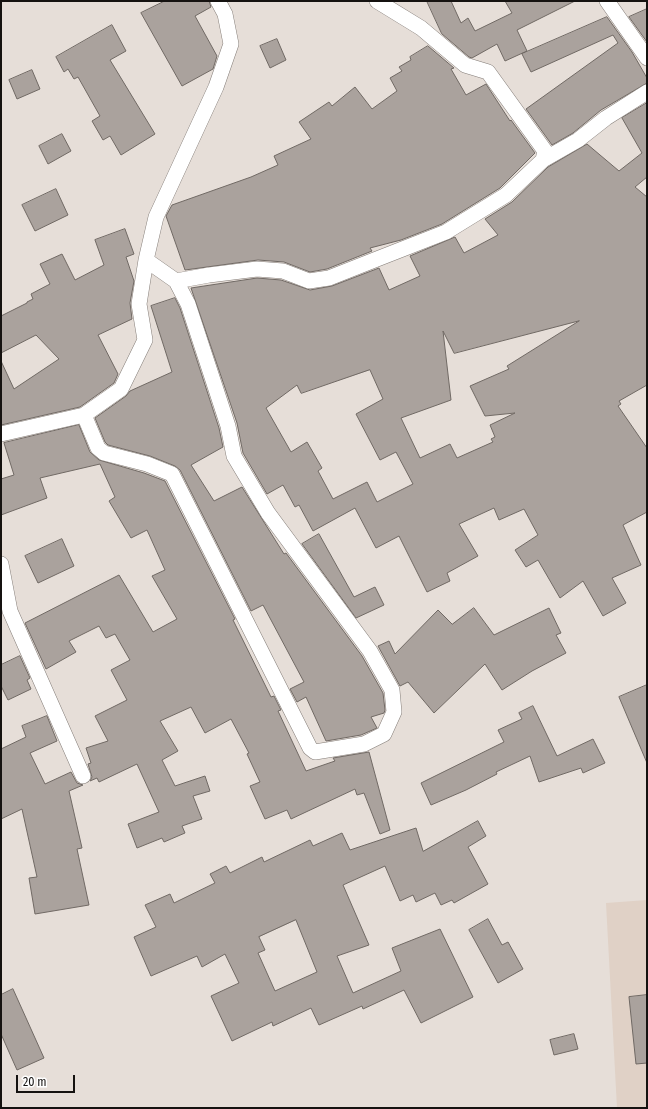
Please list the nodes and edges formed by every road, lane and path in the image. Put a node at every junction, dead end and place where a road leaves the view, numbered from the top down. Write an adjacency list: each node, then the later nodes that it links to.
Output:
1 (218, 1): 7 (street)
2 (377, 1): 6 (street)
3 (607, 1): 4 (street)
4 (647, 58)
5 (647, 92): 6 (street)
6 (543, 160): 8 (street)
7 (146, 260): 8 (street); 9 (street)
8 (176, 282): 9 (street)
9 (84, 415): 10 (street)
10 (1, 434)
11 (1, 564): 12 (street)
12 (6, 613): 13 (street)
13 (83, 776)

